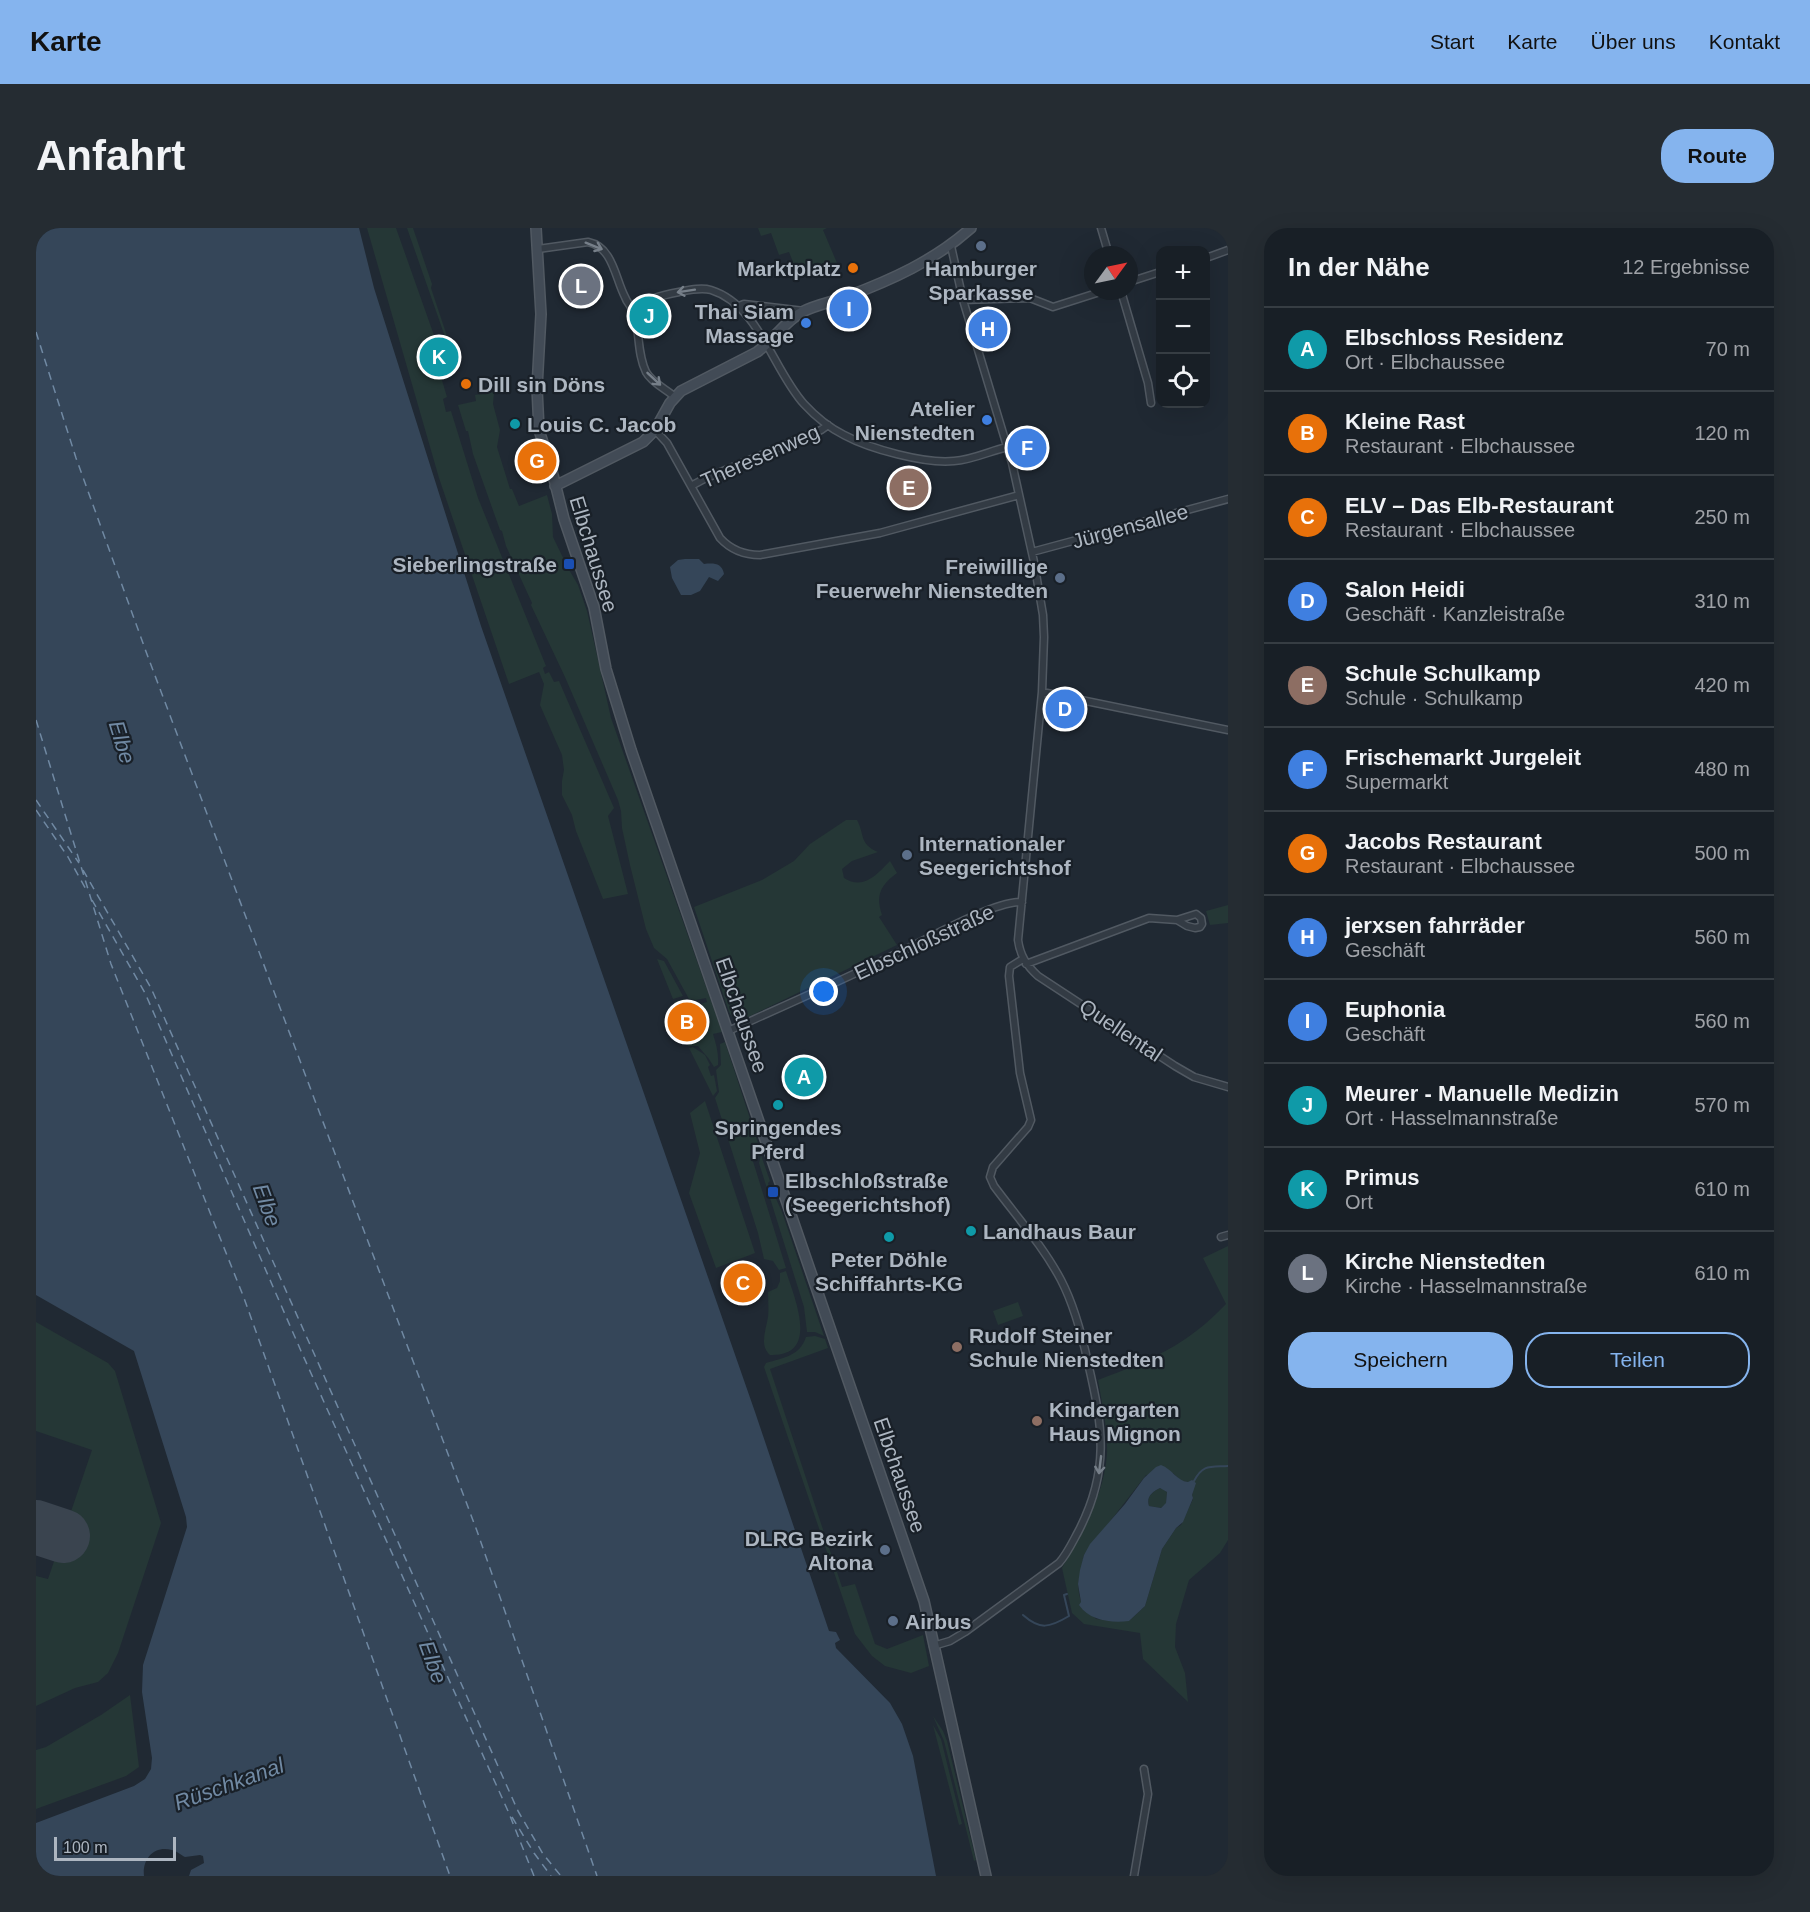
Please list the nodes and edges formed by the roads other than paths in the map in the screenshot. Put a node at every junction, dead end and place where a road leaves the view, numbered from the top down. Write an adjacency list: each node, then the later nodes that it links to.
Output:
1 (536, 228): 6 (main road, Elbchaussee)
2 (971, 228): 4 (main road)
3 (1101, 228): 5 (street)
4 (951, 246): 12 (street); 16 (main road)
5 (1106, 246)
6 (538, 249): 15 (street, one-way to 15); 23 (main road, Elbchaussee)
7 (1228, 250): 8 (street)
8 (1210, 257)
9 (1156, 274): 10 (street)
10 (1138, 279)
11 (1084, 297): 12 (street)
12 (963, 300): 22 (street)
13 (1124, 300): 19 (street)
14 (739, 306): 15 (street, one-way to 15); 16 (street); 17 (street)
15 (632, 308): 18 (street, one-way to 18)
16 (804, 311): 17 (main road)
17 (766, 346): 18 (main road); 20 (street)
18 (675, 397): 21 (main road)
19 (1151, 403)
20 (828, 425): 22 (street); 24 (street, Theresenweg)
21 (655, 430): 23 (main road); 24 (street)
22 (1007, 447): 25 (street)
23 (555, 486): 33 (main road, Elbchaussee)
24 (691, 486): 25 (street)
25 (1019, 495): 27 (street)
26 (1228, 499): 27 (street, Jürgensallee)
27 (1032, 552): 28 (street)
28 (1042, 692): 29 (street); 30 (street)
29 (1228, 730)
30 (1022, 902): 32 (street); 33 (street, Elbschloßstraße)
31 (1177, 920): 32 (street)
32 (1025, 962): 34 (street, Quellental); 35 (street, one-way to 35)
33 (729, 1031): 35 (main road, Elbchaussee)
34 (1228, 1087)
35 (933, 1646): 37 (main road, Elbchaussee)
36 (1144, 1769): 38 (street)
37 (986, 1876)
38 (1134, 1876)

